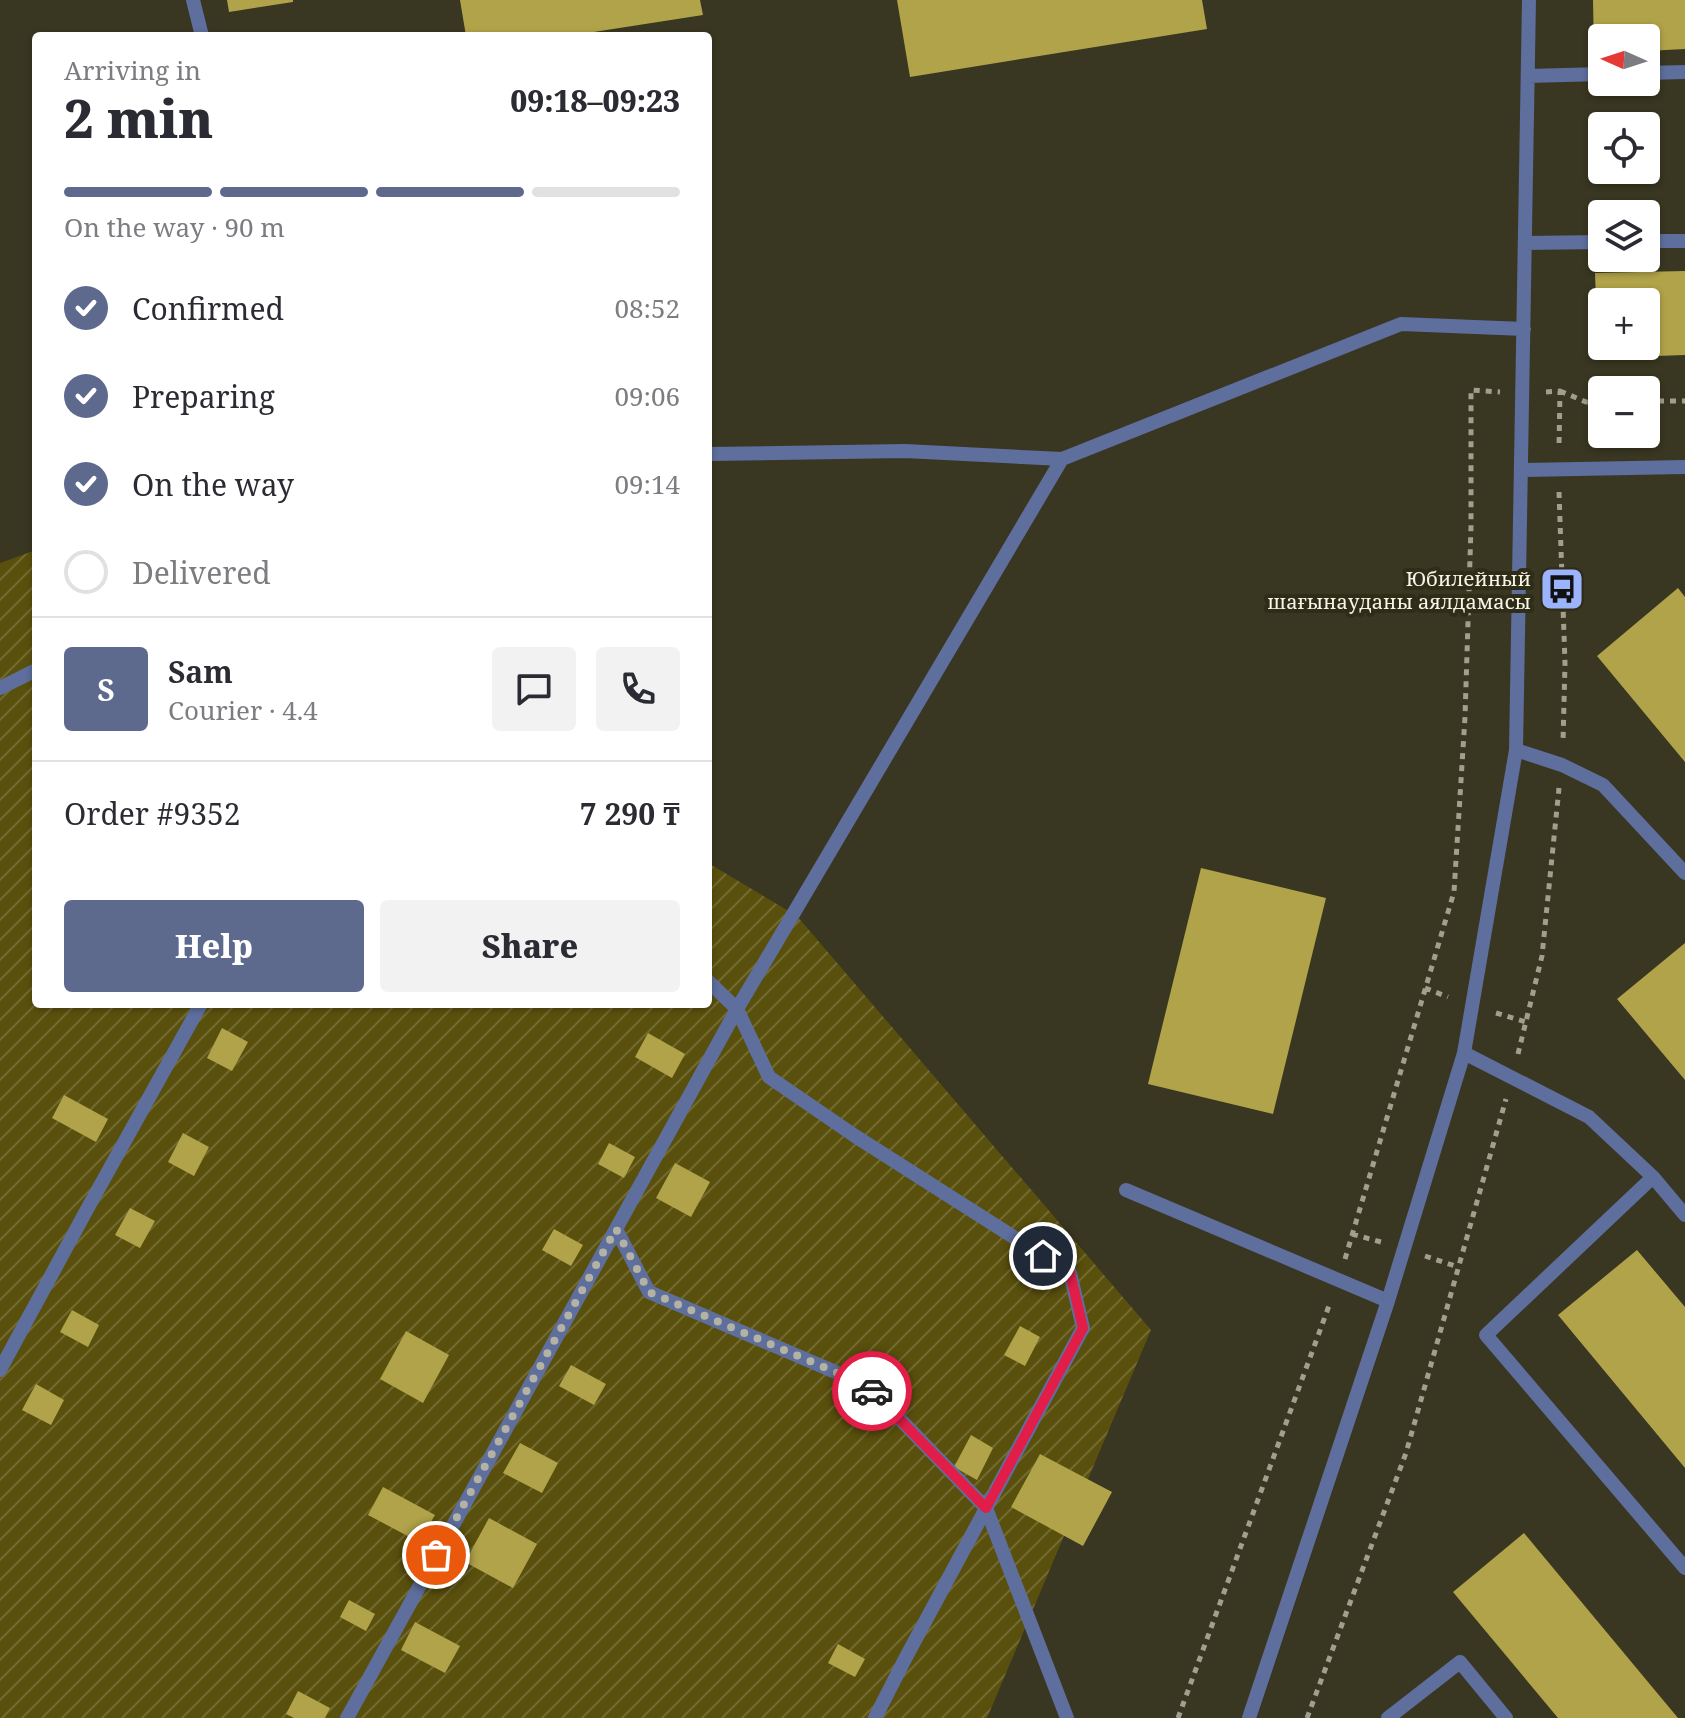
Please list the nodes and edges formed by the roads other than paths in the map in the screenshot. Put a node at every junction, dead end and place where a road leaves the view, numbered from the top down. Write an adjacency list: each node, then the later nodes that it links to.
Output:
1 (193, 0): 3 (lane)
2 (1529, 0): 7 (lane)
3 (201, 32)
4 (1685, 72): 5 (lane)
5 (1660, 73)
6 (1588, 74): 7 (lane)
7 (1528, 76): 11 (lane)
8 (1660, 241): 9 (lane)
9 (1685, 241)
10 (1588, 242): 11 (lane)
11 (1525, 243): 12 (lane)
12 (1524, 329): 14 (lane); 16 (lane)
13 (712, 454): 14 (lane)
14 (1062, 459): 23 (lane)
15 (1685, 467): 16 (lane)
16 (1521, 470): 19 (lane)
17 (32, 672): 18 (lane)
18 (0, 688)
19 (1516, 750): 20 (lane); 24 (lane)
20 (1685, 873)
21 (712, 985): 23 (lane)
22 (199, 1008): 30 (lane)
23 (737, 1009): 28 (lane); 31 (lane)
24 (1464, 1053): 25 (lane); 29 (lane)
25 (1653, 1177): 27 (lane); 32 (lane)
26 (1126, 1190): 29 (lane)
27 (1682, 1205)
28 (616, 1229): 31 (lane); 33 (lane)
29 (1388, 1301): 36 (lane)
30 (0, 1370)
31 (986, 1508): 34 (lane); 35 (lane)
32 (1685, 1568)
33 (347, 1718)
34 (875, 1718)
35 (1067, 1718)
36 (1249, 1718)
37 (1388, 1718): 38 (lane)
38 (1506, 1718)

